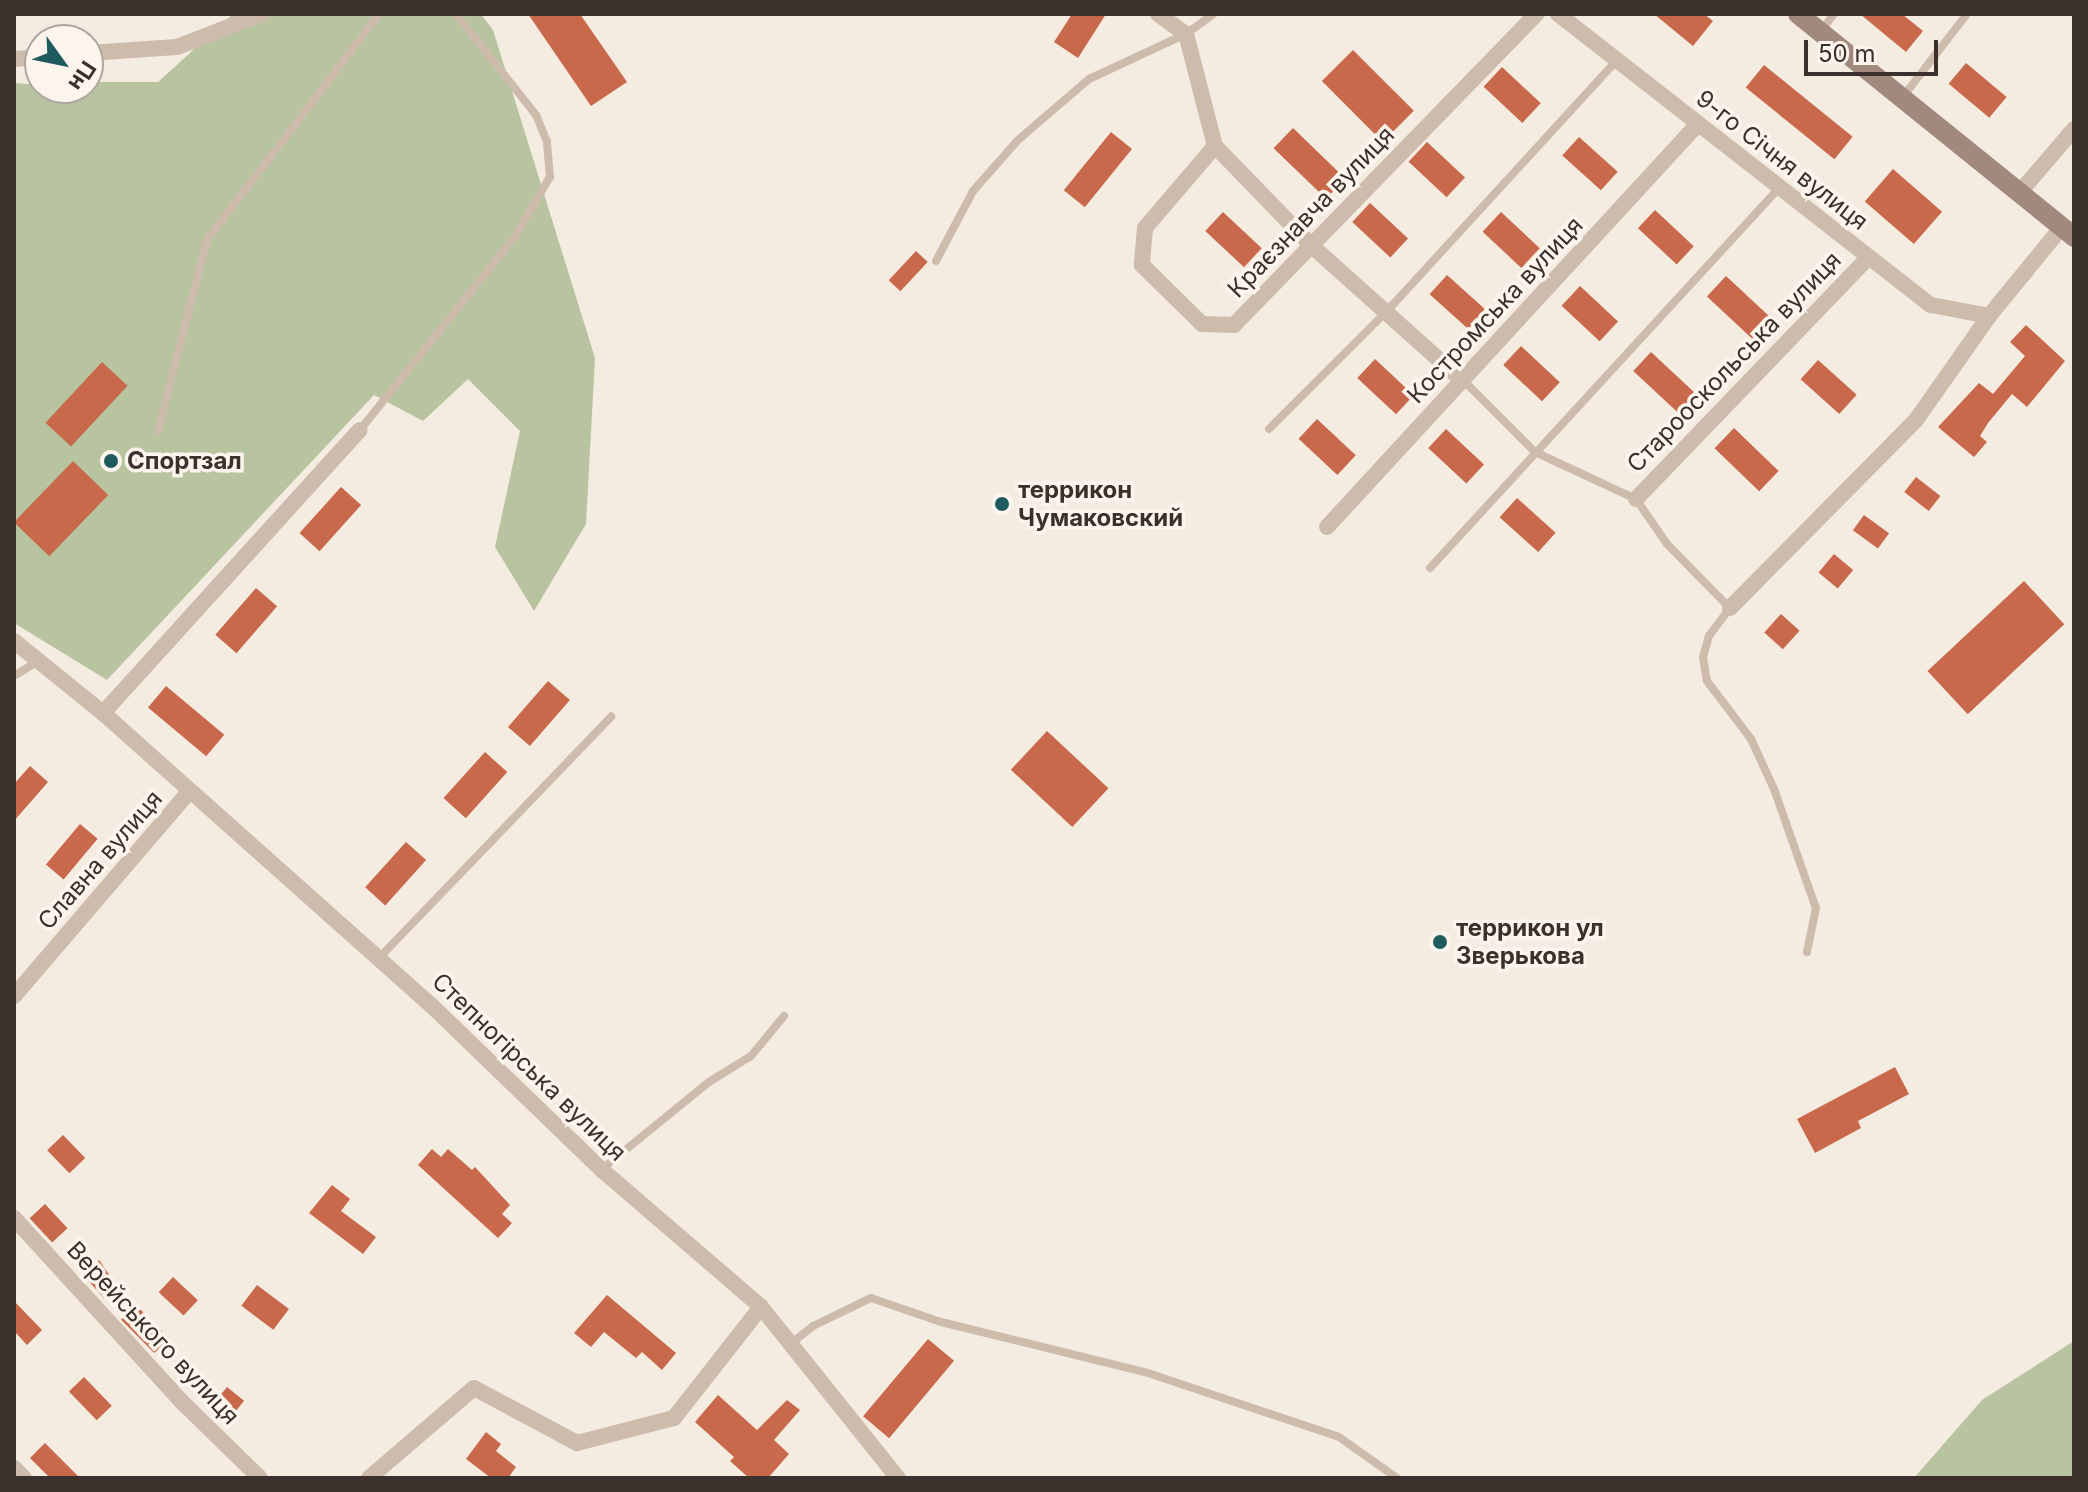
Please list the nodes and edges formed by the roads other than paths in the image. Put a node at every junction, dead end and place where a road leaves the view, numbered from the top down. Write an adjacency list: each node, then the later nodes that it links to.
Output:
1 (262, 14): 13 (street)
2 (379, 14): 30 (lane)
3 (456, 14): 29 (lane)
4 (1158, 14): 12 (street)
5 (1214, 14): 12 (lane)
6 (1536, 14): 22 (street, Краєзнавча вулиця)
7 (1558, 14): 14 (street, 9-го Січня вулиця)
8 (1798, 14): 11 (street)
9 (1834, 14): 11 (lane)
10 (1967, 14): 15 (lane)
11 (1820, 32): 15 (street)
12 (1186, 34): 18 (street); 24 (lane)
13 (104, 52)
14 (1616, 61): 16 (street, 9-го Січня вулиця); 25 (lane)
15 (1902, 98): 20 (street)
16 (1697, 125): 19 (street, 9-го Січня вулиця); 27 (street, Костромська вулиця)
17 (2074, 129): 20 (street)
18 (1215, 146): 22 (street); 22 (street, Краєзнавча вулиця)
19 (1779, 188): 23 (street, 9-го Січня вулиця); 31 (lane)
20 (2020, 192): 21 (street)
21 (2067, 232): 26 (street)
22 (1313, 247): 25 (street)
23 (1867, 259): 26 (street, 9-го Січня вулиця); 32 (street, Старооскольська вулиця)
24 (936, 261)
25 (1388, 310): 27 (street); 28 (lane)
26 (1989, 316): 35 (street)
27 (1463, 381): 31 (lane); 33 (street, Костромська вулиця)
28 (1269, 429)
29 (360, 430): 39 (street)
30 (158, 431)
31 (1535, 452): 32 (lane); 34 (lane)
32 (1636, 499): 35 (lane)
33 (1327, 527)
34 (1430, 568)
35 (1730, 608): 42 (lane)
36 (14, 641): 37 (street, Степногірська вулиця)
37 (36, 662): 38 (lane); 39 (street, Степногірська вулиця)
38 (14, 676)
39 (103, 713): 41 (street, Степногірська вулиця)
40 (611, 717): 43 (lane)
41 (190, 791): 43 (street, Степногірська вулиця); 44 (street, Славна вулиця)
42 (1807, 952)
43 (379, 958): 46 (street, Степногірська вулиця)
44 (14, 996)
45 (784, 1016): 46 (lane)
46 (602, 1170): 48 (street, Степногірська вулиця)
47 (14, 1218): 52 (street, Верейського вулиця)
48 (761, 1307): 49 (street, Степногірська вулиця); 53 (street)
49 (789, 1345): 54 (street, Степногірська вулиця); 55 (lane)
50 (14, 1468): 51 (street)
51 (24, 1478)
52 (260, 1478)
53 (369, 1478)
54 (898, 1478)
55 (1397, 1478)

